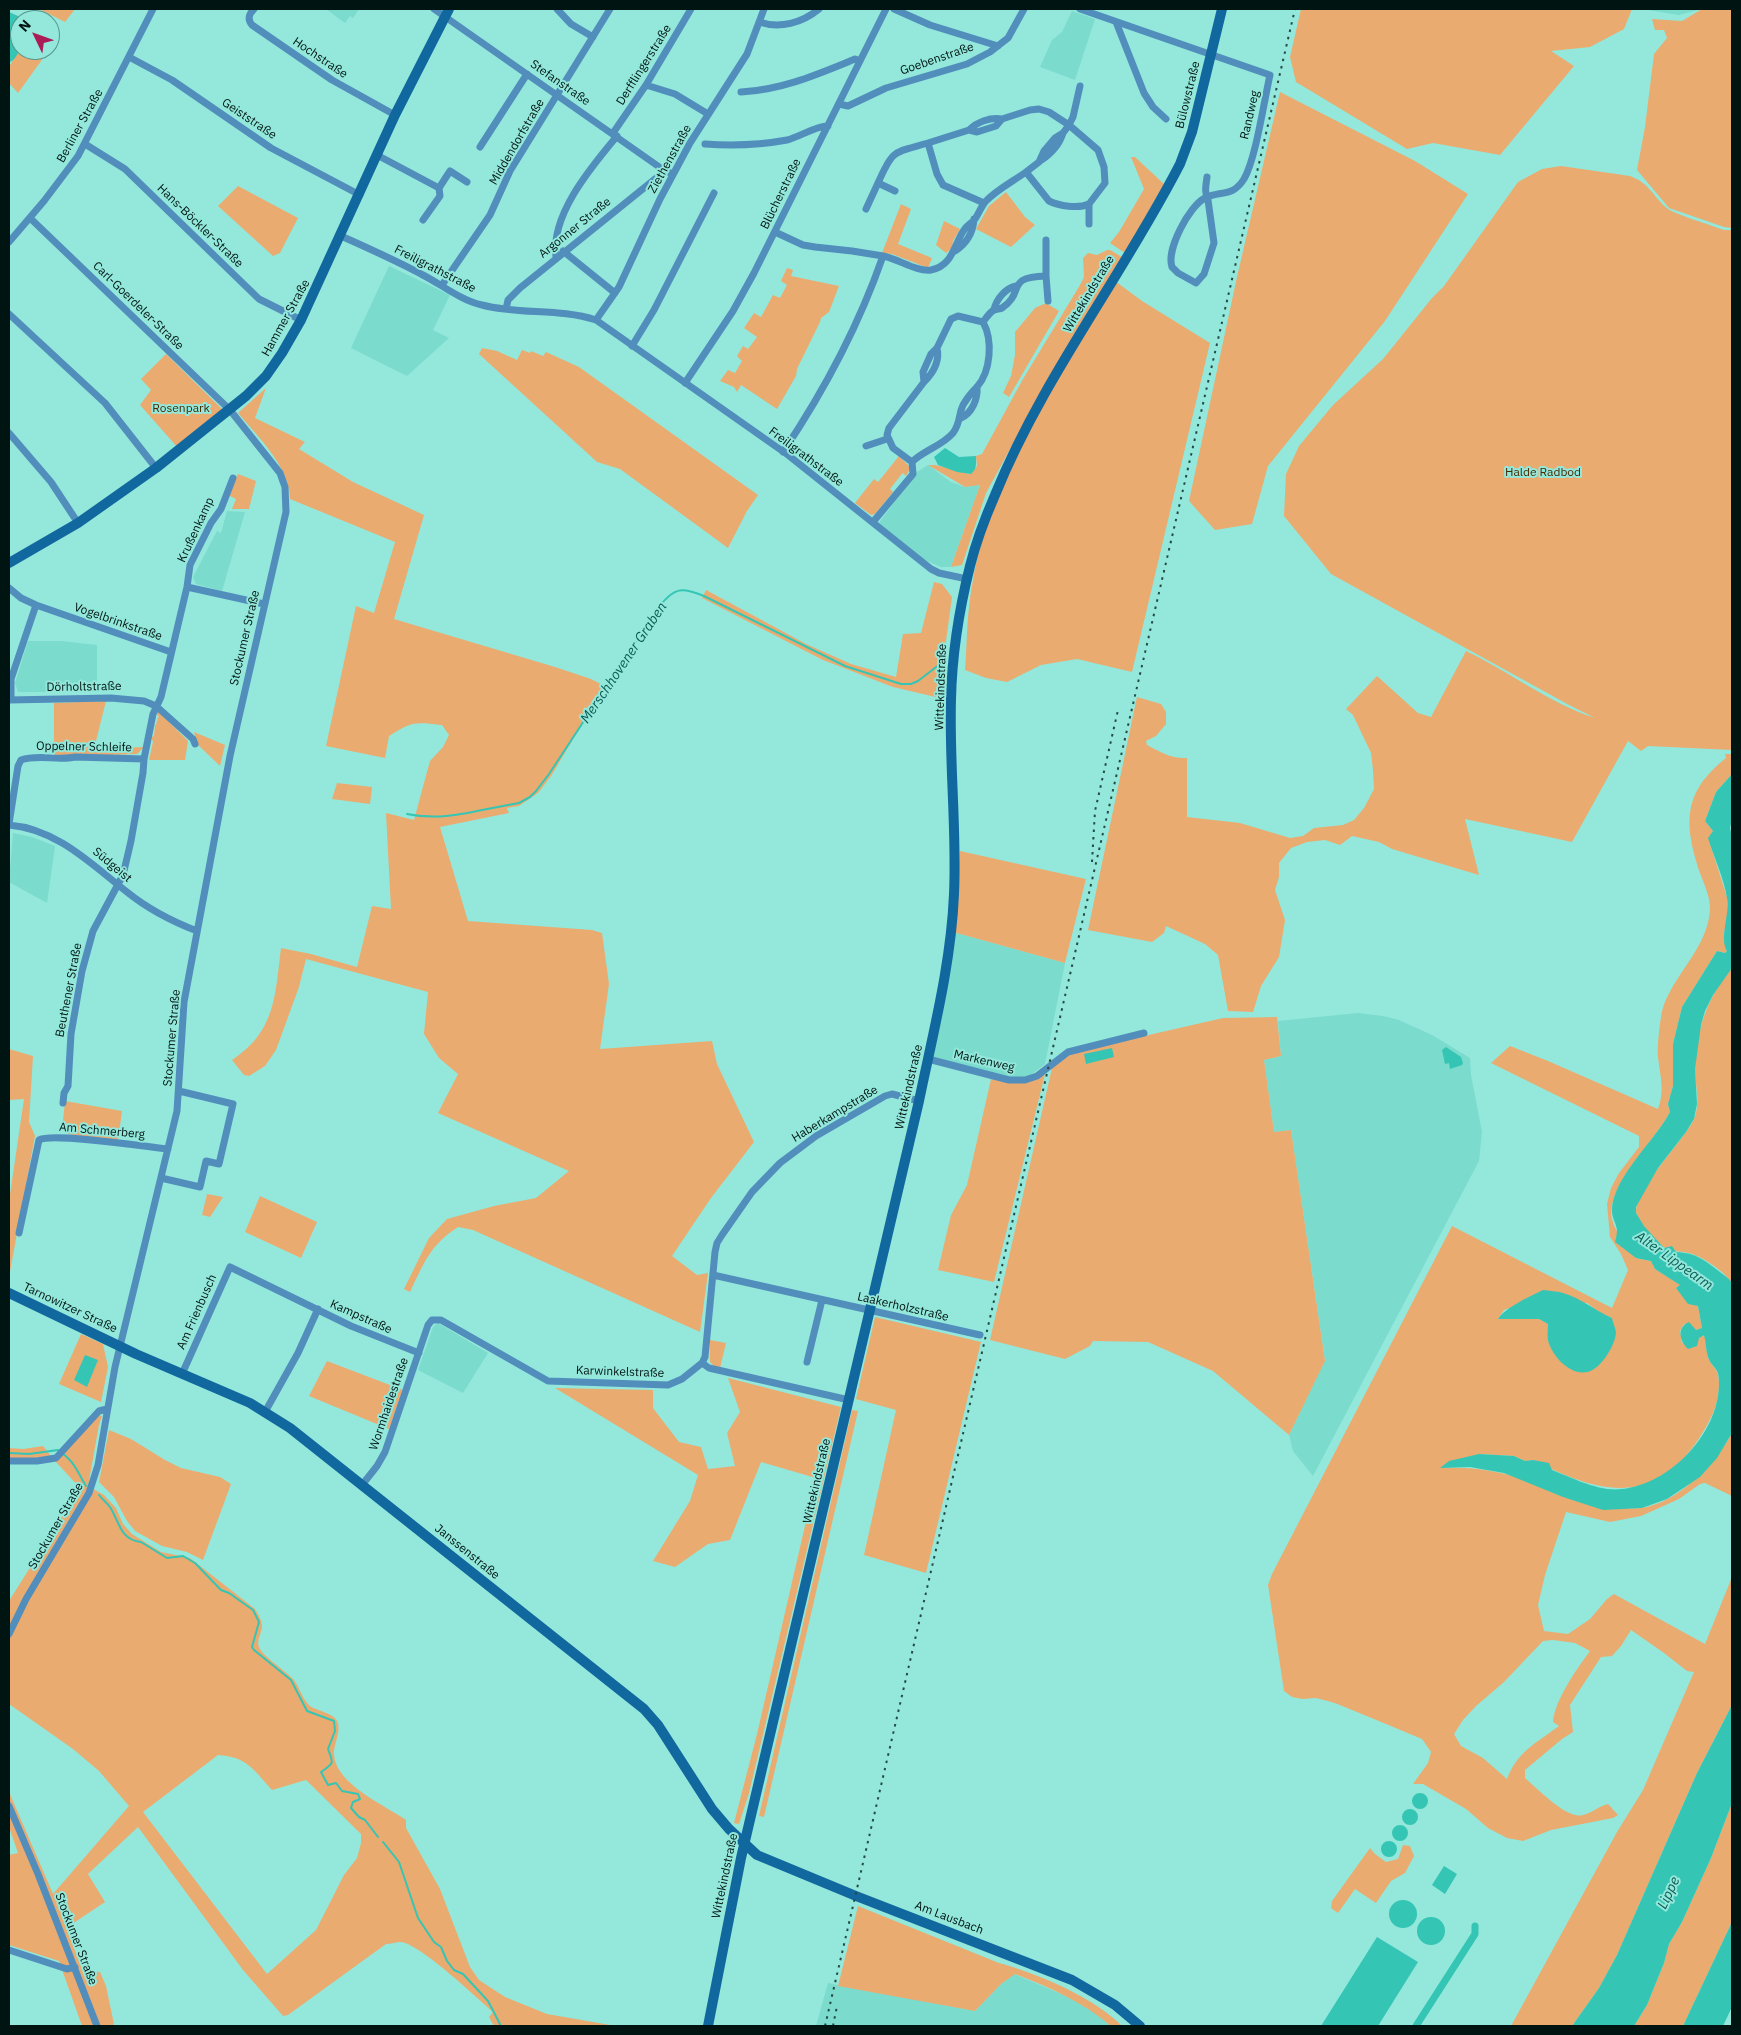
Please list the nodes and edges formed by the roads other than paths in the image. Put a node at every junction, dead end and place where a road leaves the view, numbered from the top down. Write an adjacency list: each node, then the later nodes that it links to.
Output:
1 (153, 9): 21 (street, Berliner Straße)
2 (254, 9): 30 (street, Hochstraße)
3 (434, 9): 15 (street, Stefanstraße)
4 (557, 9): 18 (street)
5 (610, 9): 18 (street, Middendorfstraße)
6 (691, 9): 24 (street, Derfflingerstraße)
7 (764, 9): 16 (street, Ziethenstraße)
8 (819, 9): 16 (street)
9 (886, 9): 22 (street, Blücherstraße)
10 (894, 9): 19 (street)
11 (1024, 9): 19 (street, Goebenstraße)
12 (1080, 9): 14 (street)
13 (1222, 9): 20 (main road, Bülowstraße)
14 (1099, 12): 17 (street)
15 (447, 13): 23 (street, Stefanstraße); 30 (main road, Hammer Straße)
16 (759, 22): 29 (street, Ziethenstraße)
17 (1116, 22): 20 (street); 31 (street)
18 (593, 37): 27 (street, Middendorfstraße)
19 (998, 46): 28 (street, Goebenstraße)
20 (1211, 56): 46 (main road, Bülowstraße); 51 (street, Randweg)
21 (129, 57): 36 (street, Berliner Straße); 50 (street, Geiststraße)
22 (860, 61): 26 (street); 28 (street, Blücherstraße)
23 (527, 74): 27 (street, Stefanstraße); 38 (street)
24 (646, 85): 29 (street); 34 (street, Derfflingerstraße)
25 (1080, 86): 32 (street)
26 (741, 92)
27 (558, 95): 34 (street, Stefanstraße); 66 (street, Middendorfstraße)
28 (839, 104): 33 (street, Blücherstraße)
29 (708, 114): 42 (street, Ziethenstraße)
30 (395, 115): 39 (main road, Hammer Straße)
31 (1166, 119)
32 (1069, 125): 35 (street); 41 (street); 53 (street)
33 (828, 126): 37 (street); 58 (street, Blücherstraße)
34 (615, 134): 40 (street, Stefanstraße); 64 (street, Derfflingerstraße)
35 (928, 143): 45 (street); 52 (street)
36 (85, 144): 55 (street, Berliner Straße); 71 (street, Hans-Böckler-Straße)
37 (705, 144)
38 (480, 147)
39 (377, 155): 47 (street); 50 (main road, Hammer Straße)
40 (666, 171): 42 (street, Stefanstraße); 62 (street, Argonner Straße)
41 (1026, 172): 52 (street); 53 (street)
42 (673, 174): 67 (street, Ziethenstraße)
43 (1207, 177): 51 (street)
44 (467, 182): 47 (street)
45 (878, 183): 48 (street); 54 (street)
46 (1170, 184): 87 (main road, Wittekindstraße)
47 (439, 188): 56 (street)
48 (896, 190)
49 (714, 193): 74 (street)
50 (360, 195): 59 (main road, Hammer Straße)
51 (1207, 197): 51 (street)
52 (984, 203): 63 (street)
53 (1089, 204): 57 (street)
54 (866, 209)
55 (30, 218): 61 (street, Berliner Straße); 76 (street, Carl-Goerdeler-Straße)
56 (423, 220)
57 (1089, 224)
58 (775, 232): 63 (street); 75 (street, Blücherstraße)
59 (341, 236): 66 (street, Freiligrathstraße); 71 (main road, Hammer Straße)
60 (1046, 240): 65 (street)
61 (9, 242)
62 (563, 252): 64 (street, Argonner Straße); 67 (street)
63 (883, 256): 80 (street)
64 (556, 257): 69 (street, Argonner Straße)
65 (1046, 276): 68 (street); 73 (street)
66 (442, 285): 69 (street, Freiligrathstraße)
67 (615, 293): 72 (street, Ziethenstraße)
68 (1048, 301)
69 (506, 309): 72 (street, Freiligrathstraße)
70 (9, 314): 82 (street)
71 (301, 320): 76 (main road, Hammer Straße)
72 (596, 320): 74 (street, Freiligrathstraße)
73 (983, 322): 78 (street); 81 (street)
74 (632, 346): 75 (street, Freiligrathstraße)
75 (685, 383): 80 (street, Freiligrathstraße)
76 (230, 410): 82 (main road, Hammer Straße); 90 (street, Stockumer Straße)
77 (9, 433): 85 (street)
78 (887, 438): 79 (street); 81 (street)
79 (866, 446)
80 (783, 452): 84 (street, Freiligrathstraße)
81 (912, 462): 84 (street)
82 (156, 468): 85 (main road, Hammer Straße)
83 (233, 478): 89 (street, Krußenkamp)
84 (873, 522): 87 (street, Freiligrathstraße)
85 (78, 523): 86 (main road, Hammer Straße)
86 (9, 564)
87 (967, 579): 101 (main road, Wittekindstraße)
88 (9, 588): 91 (street, Vogelbrinkstraße)
89 (187, 588): 90 (street); 92 (street, Krußenkamp)
90 (264, 604): 99 (street, Stockumer Straße)
91 (36, 605): 92 (street, Vogelbrinkstraße); 93 (street, Dörholtstraße)
92 (171, 652): 94 (street, Vogelbrinkstraße)
93 (10, 700): 94 (street, Dörholtstraße)
94 (156, 706): 95 (street); 96 (street, Vogelbrinkstraße)
95 (195, 744)
96 (144, 759): 97 (street, Oppelner Schleife); 98 (street, Oppelner Schleife)
97 (9, 825): 98 (street, Südgeist)
98 (118, 885): 99 (street, Südgeist); 104 (street, Beuthener Straße)
99 (197, 931): 102 (street, Stockumer Straße)
100 (1144, 1033): 101 (street, Markenweg)
101 (928, 1059): 103 (main road, Wittekindstraße)
102 (178, 1091): 105 (street, Stockumer Straße); 106 (street)
103 (919, 1101): 108 (street, Haberkampstraße); 112 (main road, Wittekindstraße)
104 (63, 1103)
105 (168, 1149): 106 (street, Stockumer Straße); 107 (street, Am Schmerberg)
106 (161, 1178): 115 (street, Stockumer Straße)
107 (19, 1232)
108 (713, 1275): 110 (street, Laakerholzstraße); 118 (street, Haberkampstraße)
109 (9, 1293): 115 (main road, Tarnowitzer Straße)
110 (822, 1300): 112 (street, Laakerholzstraße); 117 (street)
111 (318, 1309): 116 (street, Kampstraße); 119 (street, Am Frienbusch); 122 (street, Kampstraße)
112 (870, 1310): 114 (street, Laakerholzstraße); 120 (main road, Wittekindstraße)
113 (428, 1325): 116 (street, Wormhaidestraße); 118 (street, Karwinkelstraße)
114 (980, 1336)
115 (120, 1346): 119 (main road, Janssenstraße); 121 (street, Stockumer Straße)
116 (419, 1352): 124 (street, Wormhaidestraße)
117 (807, 1362)
118 (702, 1363): 120 (street)
119 (182, 1374): 122 (main road, Janssenstraße)
120 (849, 1400): 127 (main road, Wittekindstraße)
121 (107, 1409): 123 (street); 125 (street, Stockumer Straße)
122 (265, 1412): 124 (main road, Janssenstraße)
123 (9, 1461)
124 (362, 1485): 127 (main road, Janssenstraße)
125 (9, 1634)
126 (9, 1806): 129 (street, Stockumer Straße)
127 (744, 1844): 131 (main road, Wittekindstraße); 132 (main road, Am Lausbach)
128 (9, 1950): 129 (street)
129 (75, 1967): 130 (street, Stockumer Straße)
130 (97, 2026)
131 (708, 2026)
132 (1140, 2026)

